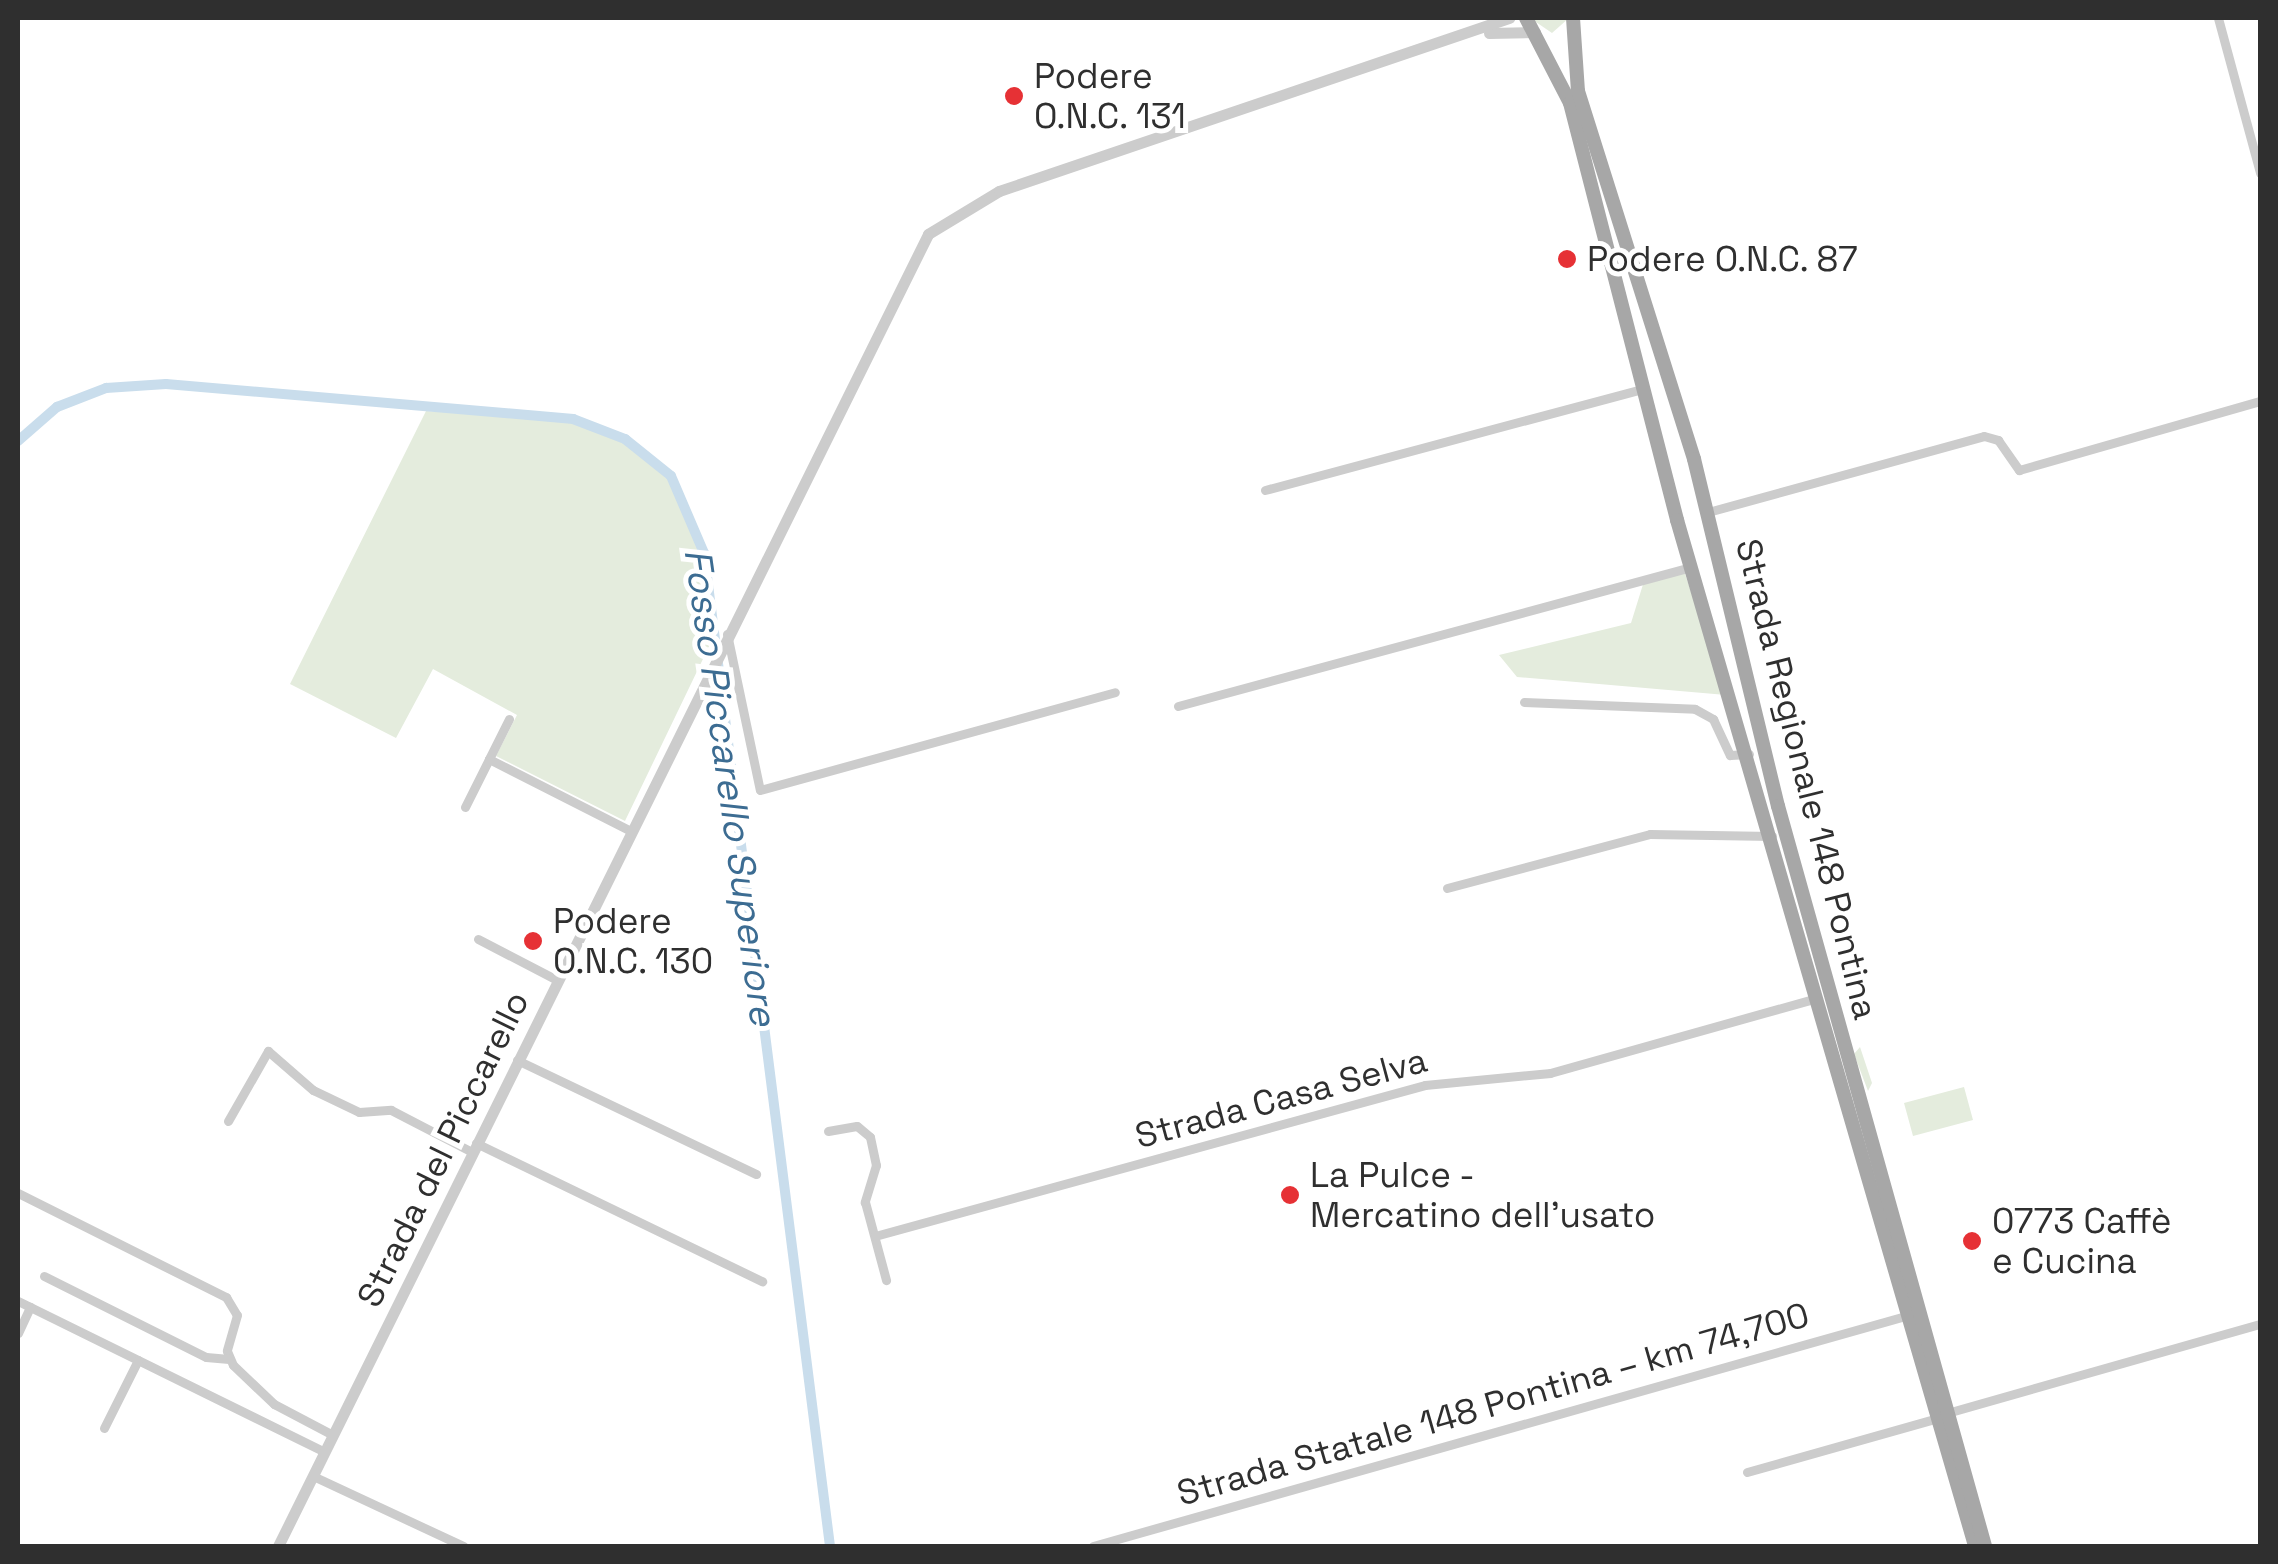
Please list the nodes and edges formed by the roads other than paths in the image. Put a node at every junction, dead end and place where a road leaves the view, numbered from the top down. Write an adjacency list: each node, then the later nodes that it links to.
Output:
1 (1509, 18): 5 (street, Strada del Piccarello)
2 (1526, 18): 6 (main road, Strada Regionale 148 Pontina)
3 (2218, 18): 7 (street)
4 (1573, 21): 6 (main road, Strada Regionale 148 Pontina); 11 (main road, Strada Regionale 148 Pontina)
5 (1484, 33): 6 (street, Strada del Piccarello); 13 (street, Strada del Piccarello)
6 (1538, 34): 8 (main road, Strada Regionale 148 Pontina)
7 (2260, 173)
8 (1642, 389): 10 (street); 12 (main road, Strada Regionale 148 Pontina)
9 (2260, 401): 11 (street)
10 (1264, 490)
11 (1708, 512): 44 (main road, Strada Regionale 148 Pontina)
12 (1691, 567): 16 (street); 18 (main road, Strada Regionale 148 Pontina)
13 (727, 634): 14 (street); 21 (street, Strada del Piccarello)
14 (1115, 692)
15 (1524, 702): 18 (street)
16 (1178, 706)
17 (509, 718): 19 (street)
18 (1752, 754): 22 (main road, Strada Regionale 148 Pontina)
19 (489, 759): 20 (street); 21 (street)
20 (465, 807)
21 (630, 830): 25 (street, Strada del Piccarello)
22 (1774, 836): 23 (street); 26 (main road, Strada Regionale 148 Pontina)
23 (1448, 888)
24 (478, 938): 25 (street)
25 (557, 980): 27 (street, Strada del Piccarello)
26 (1820, 997): 33 (street, Strada Casa Selva); 39 (main road, Strada Regionale 148 Pontina)
27 (518, 1060): 30 (street, Strada del Piccarello); 31 (street)
28 (228, 1121): 30 (street)
29 (828, 1132): 33 (street)
30 (474, 1148): 36 (street); 46 (street, Strada del Piccarello)
31 (756, 1174)
32 (18, 1194): 42 (street)
33 (875, 1236): 35 (street)
34 (44, 1276): 42 (street)
35 (886, 1280)
36 (762, 1281)
37 (18, 1301): 38 (street)
38 (30, 1307): 41 (street); 43 (street)
39 (1909, 1315): 44 (main road, Strada Regionale 148 Pontina); 52 (street, Strada Statale 148 Pontina – km 74,700)
40 (2260, 1324): 44 (street)
41 (18, 1333)
42 (229, 1359): 46 (street)
43 (138, 1360): 45 (street); 47 (street)
44 (1943, 1416): 48 (street); 53 (main road, Strada Regionale 148 Pontina); 54 (main road, Strada Regionale 148 Pontina)
45 (104, 1428)
46 (333, 1435): 47 (street, Strada del Piccarello)
47 (325, 1452): 49 (street, Strada del Piccarello)
48 (1747, 1472)
49 (313, 1476): 50 (street, Strada del Piccarello); 51 (street)
50 (278, 1546)
51 (463, 1546)
52 (1092, 1546)
53 (1974, 1546)
54 (1985, 1546)

